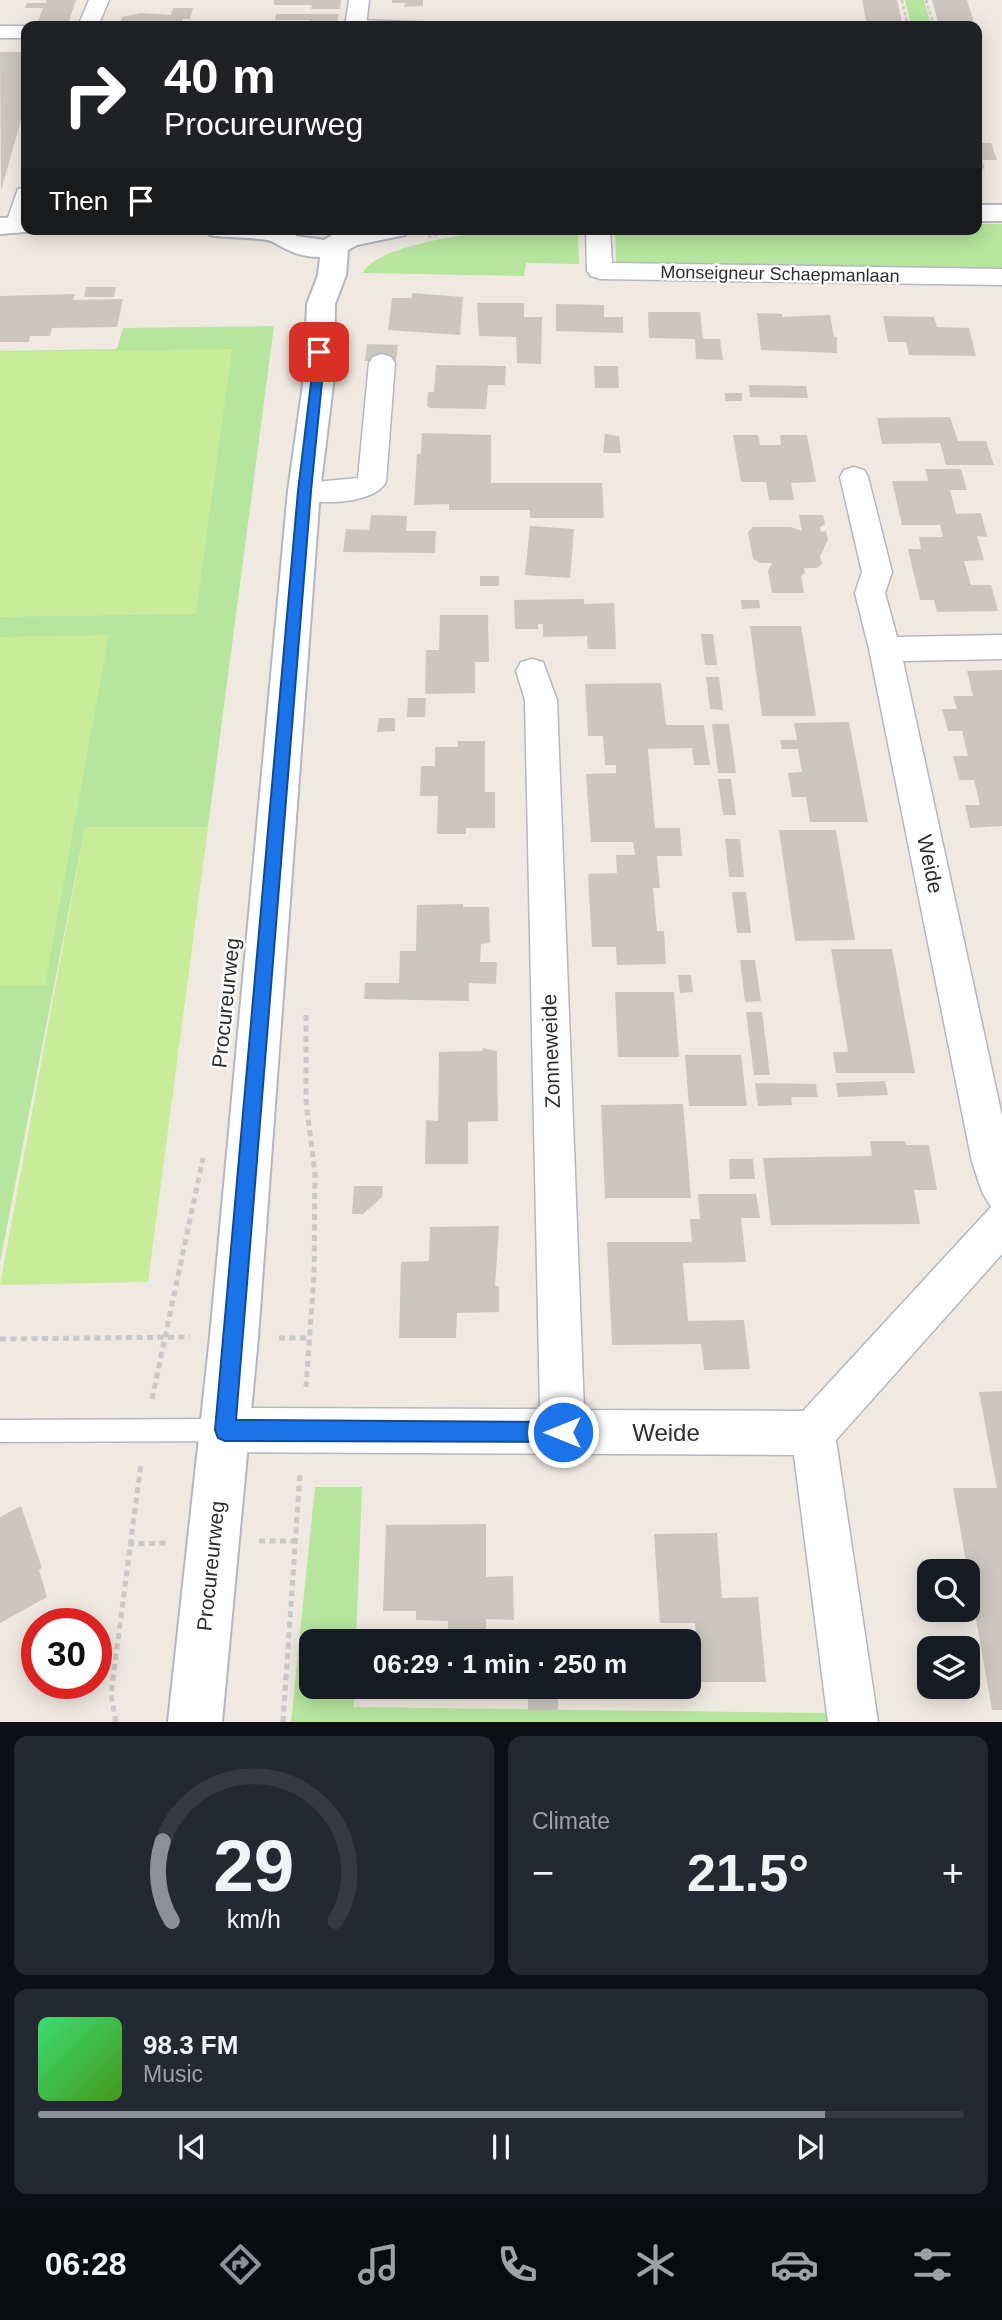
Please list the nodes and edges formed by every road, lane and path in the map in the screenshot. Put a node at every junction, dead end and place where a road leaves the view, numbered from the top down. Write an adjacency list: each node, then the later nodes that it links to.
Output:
1 (99, 0): 5 (street)
2 (359, 0): 6 (street)
3 (902, 0): 7 (path)
4 (926, 0): 8 (path)
5 (90, 21)
6 (356, 21)
7 (907, 21)
8 (932, 21)
9 (0, 32): 10 (street)
10 (21, 32)
11 (21, 207): 14 (street)
12 (982, 213): 13 (main road)
13 (1002, 213)
14 (14, 226)
15 (437, 235): 19 (path)
16 (598, 235): 20 (street, Monseigneur Schaepmanlaan)
17 (285, 237): 18 (main road); 21 (main road, Procureurweg)
18 (347, 238): 21 (main road, Procureurweg)
19 (421, 239)
20 (1002, 277)
21 (321, 304): 24 (main road, Procureurweg)
22 (382, 363): 24 (street)
23 (854, 477): 26 (street, Weide)
24 (304, 491): 32 (main road, Procureurweg)
25 (1002, 648): 26 (street)
26 (885, 649): 30 (street, Weide)
27 (532, 671): 39 (street, Zonneweide)
28 (306, 1007): 34 (path)
29 (203, 1154): 33 (path)
30 (1002, 1192)
31 (1002, 1223): 41 (street)
32 (234, 1337): 33 (path); 34 (path); 36 (main road, Procureurweg)
33 (164, 1338): 35 (path); 38 (path)
34 (309, 1338): 40 (path)
35 (0, 1339)
36 (225, 1430): 38 (lane); 40 (street, Weide); 43 (main road, Procureurweg)
37 (0, 1432): 38 (lane)
38 (146, 1432): 42 (path)
39 (563, 1432): 40 (street, Weide); 41 (street, Weide)
40 (303, 1433): 44 (path)
41 (813, 1433): 45 (street)
42 (116, 1721)
43 (195, 1721)
44 (283, 1721)
45 (853, 1721)

